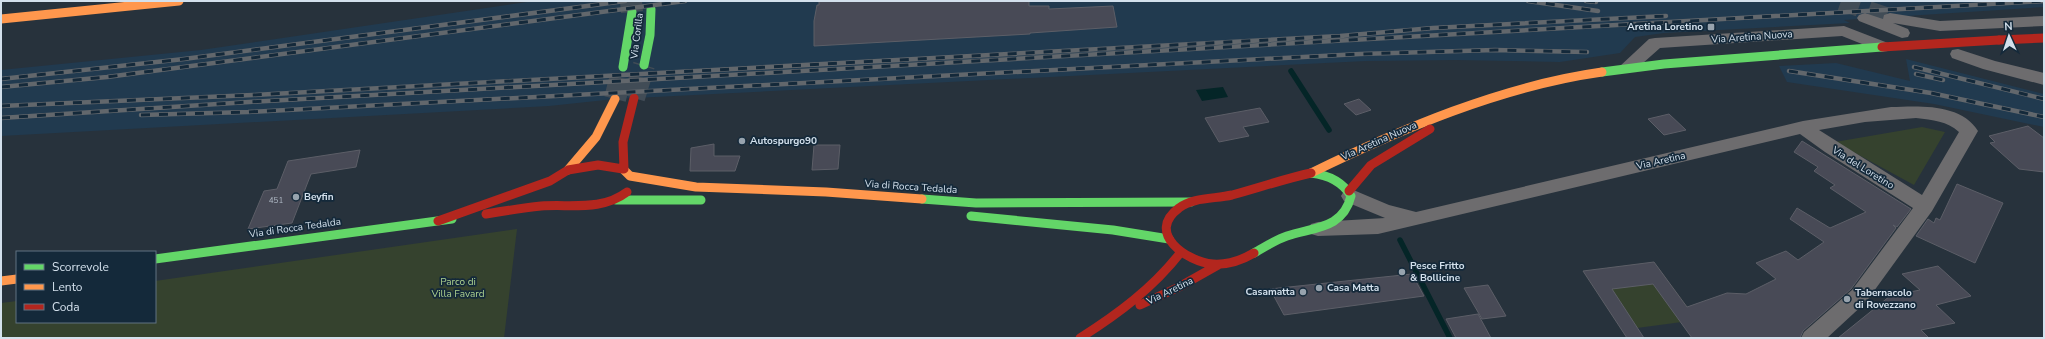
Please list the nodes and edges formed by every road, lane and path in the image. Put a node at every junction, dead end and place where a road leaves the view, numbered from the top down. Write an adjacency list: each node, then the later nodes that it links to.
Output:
1 (179, 1): 6 (street)
2 (651, 9): 12 (street, Via Corilla)
3 (632, 12): 13 (street, Via Corilla)
4 (1865, 18): 8 (street)
5 (1890, 18): 7 (street)
6 (1, 19)
7 (2044, 21)
8 (1906, 34)
9 (2044, 38): 10 (street, Via Aretina Nuova, bridge)
10 (1882, 47): 14 (street, Via Aretina Nuova)
11 (1958, 54): 15 (street)
12 (644, 65)
13 (623, 67)
14 (1628, 67): 18 (street, Via Aretina Nuova)
15 (2044, 79)
16 (634, 98): 21 (street)
17 (616, 99): 20 (street)
18 (1448, 115): 22 (street, Via Aretina Nuova); 24 (street, Via Aretina Nuova)
19 (1803, 127): 29 (street, Via del Loretino); 29 (street, Via Aretina); 31 (street, Via Aretina)
20 (568, 170): 21 (street, Via di Rocca Tedalda); 23 (street, Via di Rocca Tedalda)
21 (627, 172): 25 (street); 27 (street, Via di Rocca Tedalda)
22 (1311, 173): 24 (street); 27 (street, Via di Rocca Tedalda)
23 (550, 181): 28 (street, Via di Rocca Tedalda); 32 (street, Via di Rocca Tedalda)
24 (1350, 193): 31 (street, Via Aretina); 33 (street, Via Aretina Nuova)
25 (616, 200): 26 (street, Via di Rocca Tedalda); 28 (street, Via di Rocca Tedalda)
26 (712, 200)
27 (1191, 202): 34 (street)
28 (558, 204): 32 (street, Via di Rocca Tedalda)
29 (1925, 206): 42 (street)
30 (964, 215): 34 (street)
31 (1416, 218): 33 (street, Via Aretina)
32 (438, 221): 36 (street, Via di Rocca Tedalda)
33 (1318, 229): 37 (street)
34 (1169, 239): 35 (street)
35 (1181, 252): 37 (street); 40 (street, Via Aretina)
36 (156, 259)
37 (1218, 265): 40 (street, Via Aretina)
38 (16, 279): 39 (street)
39 (1, 281)
40 (1120, 313): 41 (street, Via Aretina)
41 (1080, 338)
42 (1812, 338)

